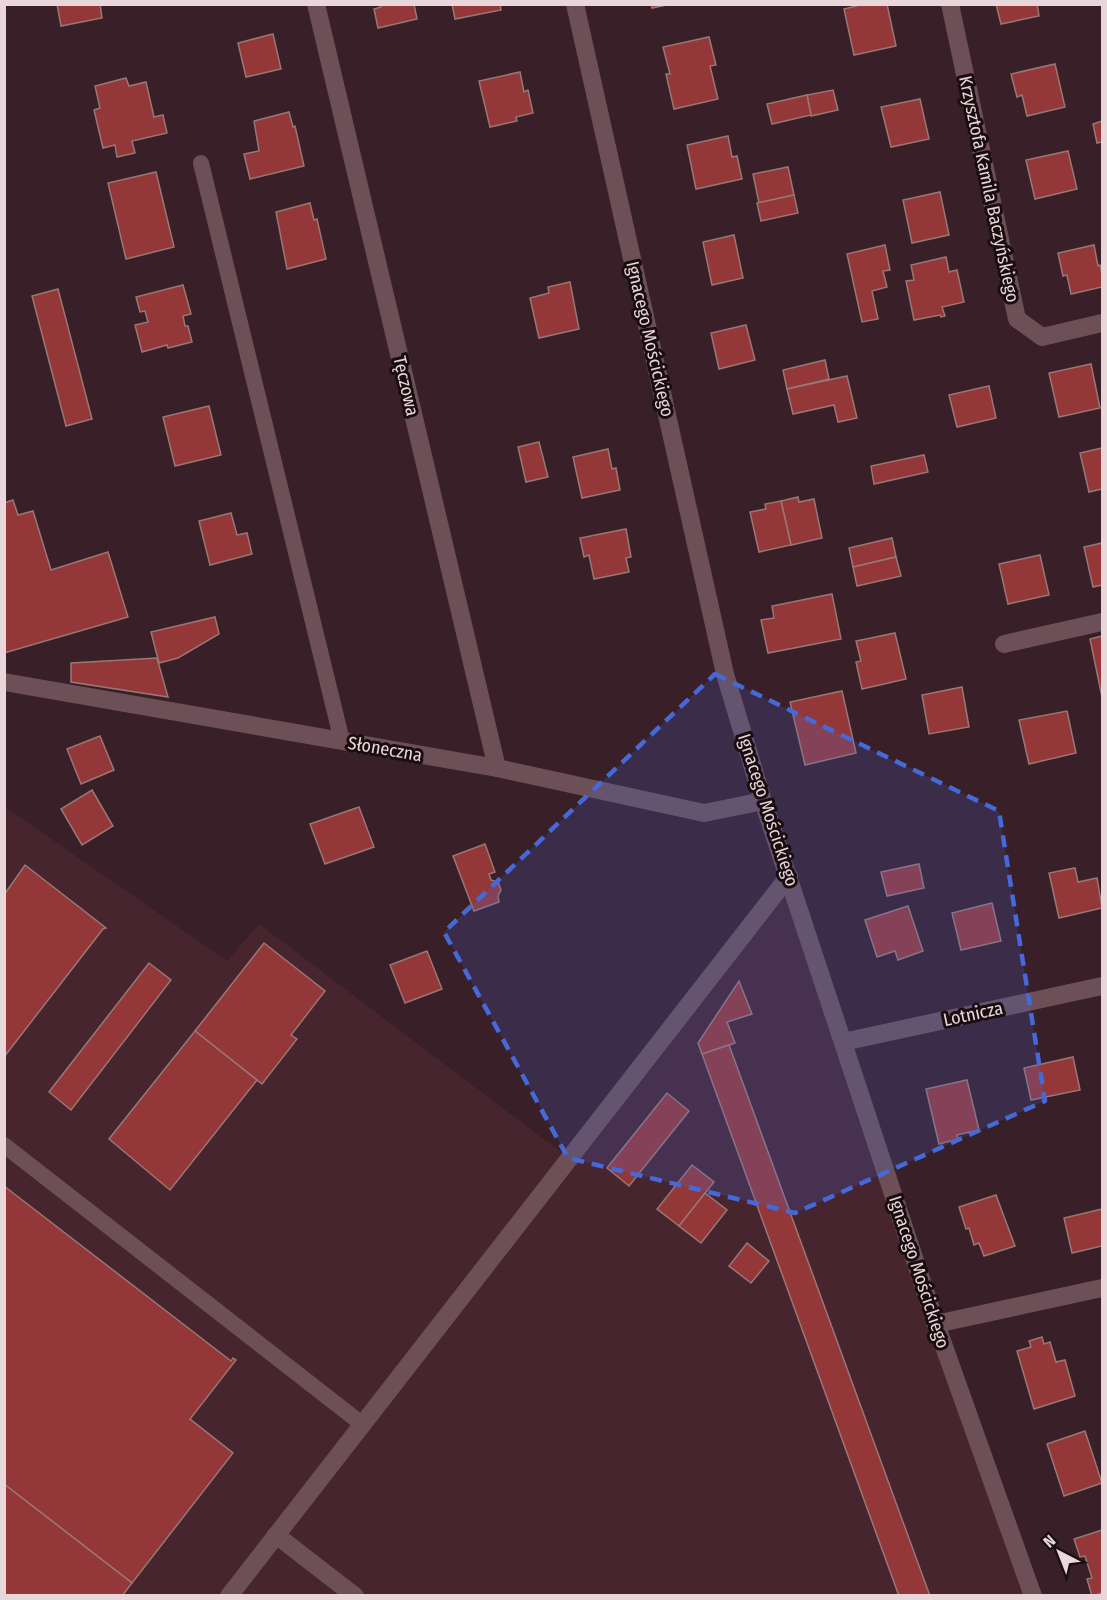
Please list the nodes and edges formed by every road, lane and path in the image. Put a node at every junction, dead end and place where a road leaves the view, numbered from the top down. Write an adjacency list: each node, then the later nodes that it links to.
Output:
1 (316, 4): 10 (street, Tęczowa)
2 (575, 4): 11 (street, Ignacego Mościckiego)
3 (950, 4): 5 (street, Krzysztofa Kamila Baczyńskiego)
4 (201, 163): 9 (lane)
5 (1102, 323)
6 (1102, 622): 7 (street)
7 (1004, 644)
8 (4, 682): 9 (street, Słoneczna)
9 (342, 741): 10 (street, Słoneczna)
10 (497, 768): 11 (street, Słoneczna)
11 (763, 801): 12 (street, Ignacego Mościckiego)
12 (789, 876): 14 (street, Ignacego Mościckiego); 18 (street)
13 (1102, 986): 14 (street, Lotnicza)
14 (843, 1042): 17 (street, Ignacego Mościckiego)
15 (4, 1145): 18 (lane)
16 (1102, 1288): 17 (street)
17 (936, 1324): 22 (street, Ignacego Mościckiego)
18 (362, 1424): 19 (street)
19 (276, 1535): 20 (street); 21 (street)
20 (229, 1596)
21 (355, 1596)
22 (1033, 1596)

